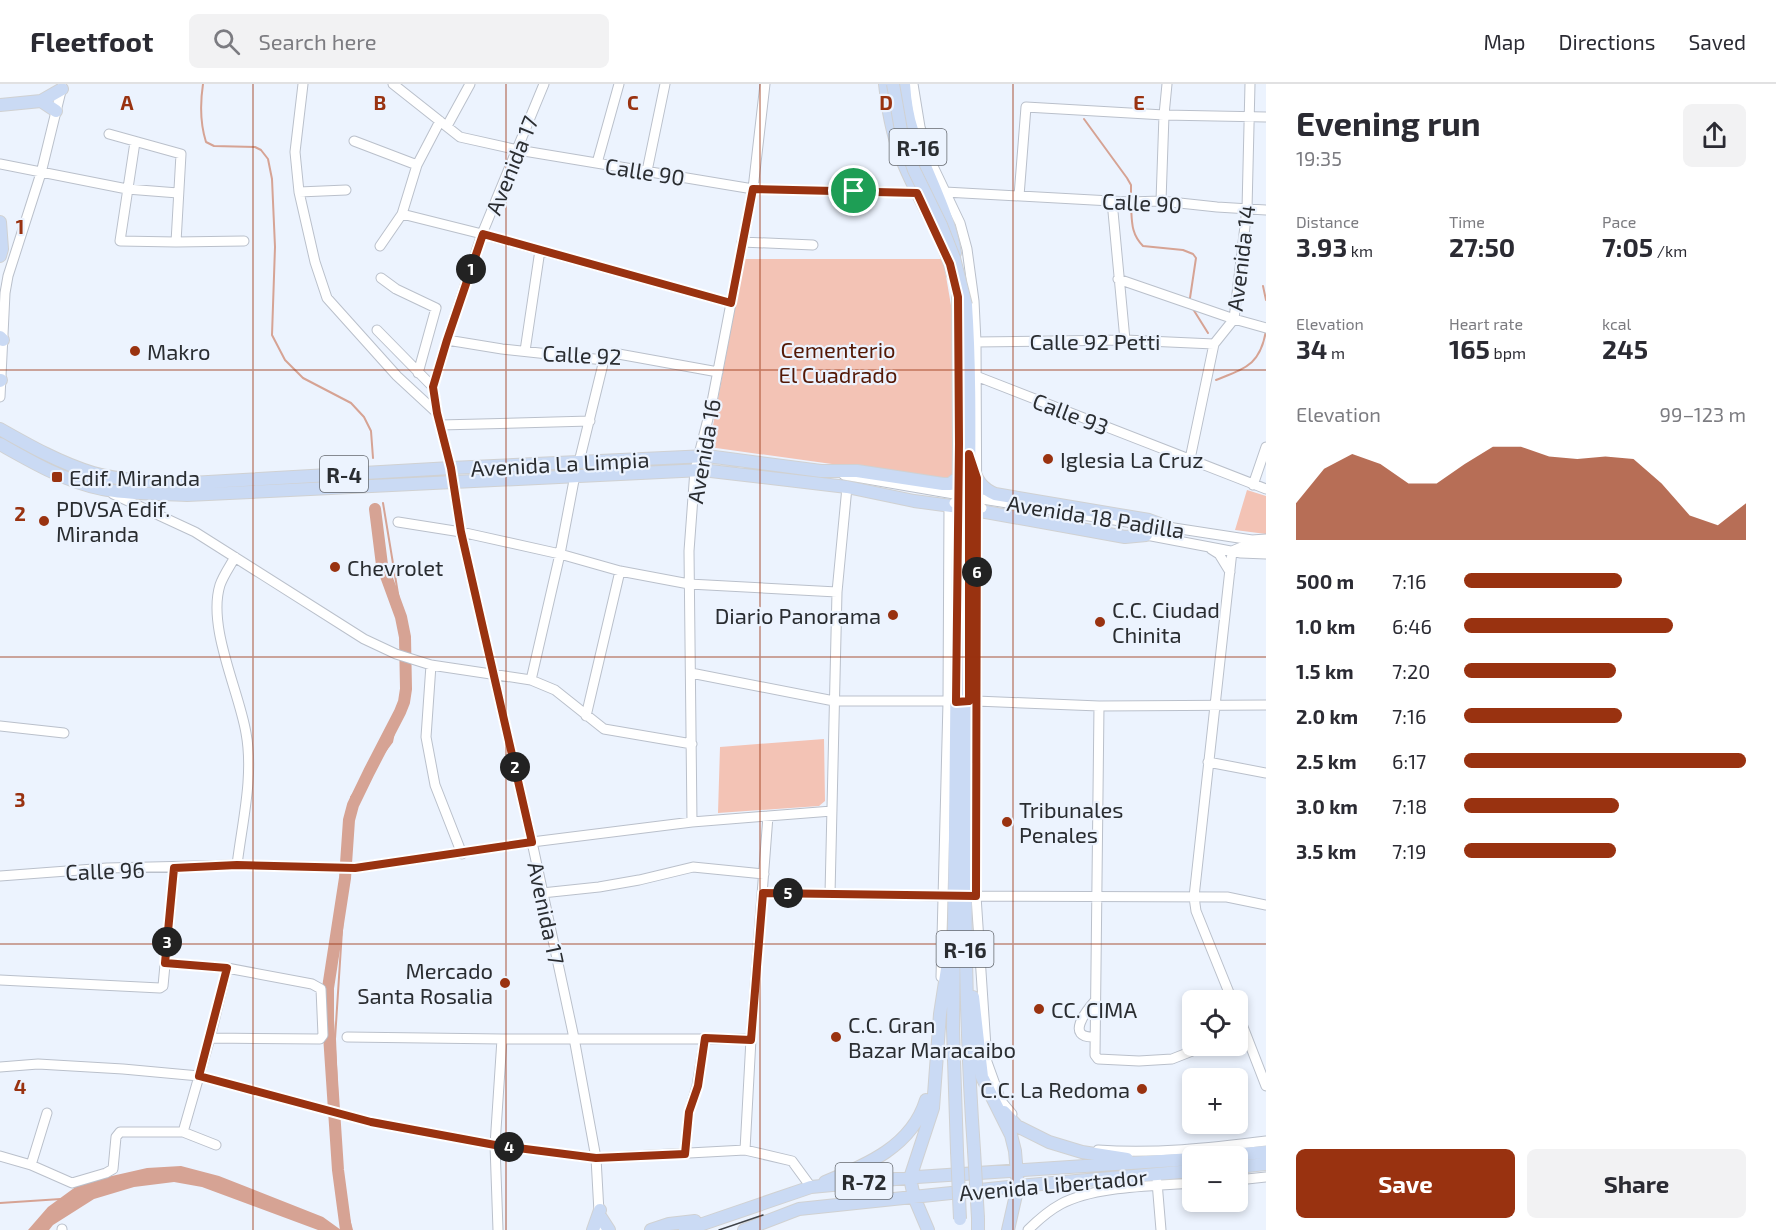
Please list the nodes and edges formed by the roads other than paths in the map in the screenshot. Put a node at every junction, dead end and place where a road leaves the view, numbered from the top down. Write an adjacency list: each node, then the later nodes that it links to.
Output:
1 (303, 84): 34 (street)
2 (393, 84): 21 (street, Calle 90)
3 (470, 84): 21 (street)
4 (544, 84): 25 (street, Avenida 17)
5 (619, 84): 26 (street)
6 (665, 84): 29 (street)
7 (765, 84): 32 (street, Avenida 16)
8 (885, 84): 37 (main road, R-16)
9 (893, 84): 55 (main road, R-16, bridge)
10 (904, 84): 55 (main road, R-16)
11 (913, 84): 35 (street, R-16)
12 (1167, 84): 18 (street)
13 (1250, 84): 19 (street, Avenida 14)
14 (62, 87): 15 (main road); 17 (street)
15 (41, 101): 16 (main road); 17 (main road)
16 (0, 105)
17 (56, 111): 30 (street)
18 (1164, 115): 19 (street); 38 (street); 40 (street)
19 (1250, 117): 20 (street); 41 (street, Avenida 14)
20 (1266, 117)
21 (443, 124): 25 (street, Calle 90); 28 (street)
22 (109, 134): 24 (street)
23 (354, 141): 28 (street)
24 (135, 142): 31 (street); 36 (street)
25 (518, 150): 26 (street, Calle 90); 45 (street, Avenida 17)
26 (597, 163): 29 (street, Calle 90)
27 (0, 164): 30 (street)
28 (417, 165): 43 (street)
29 (647, 171): 32 (street, Calle 90)
30 (41, 173): 31 (street); 60 (street)
31 (127, 189): 36 (street); 47 (street)
32 (753, 189): 37 (street, Calle 90); 48 (street, Avenida 16)
33 (346, 190): 34 (street)
34 (299, 192): 73 (street)
35 (945, 192): 38 (street, Calle 90); 63 (street, R-16)
36 (178, 193): 47 (street)
37 (917, 193): 55 (main road, R-16)
38 (1019, 196): 39 (street, Calle 90)
39 (1112, 201): 40 (street, Calle 90); 54 (street)
40 (1161, 201): 41 (street, Calle 90)
41 (1247, 209): 42 (street, Calle 90); 57 (street, Avenida 14)
42 (1266, 210)
43 (402, 214): 45 (street); 50 (street)
44 (0, 222): 52 (main road)
45 (483, 234): 51 (street); 61 (street, Avenida 17)
46 (244, 241): 47 (street)
47 (176, 242)
48 (742, 242): 49 (street); 56 (street, Avenida 16)
49 (813, 245)
50 (380, 246)
51 (540, 250): 56 (street); 65 (street)
52 (0, 256)
53 (381, 278): 68 (street)
54 (1118, 279): 57 (street); 62 (street)
55 (962, 301): 79 (main road, R-16); 87 (main road, R-16)
56 (731, 303): 67 (street, Avenida 16)
57 (1234, 320): 58 (street); 64 (street, Avenida 14)
58 (1266, 328)
59 (376, 330): 68 (street)
60 (1, 338): 70 (street)
61 (447, 340): 65 (street, Calle 92); 71 (street, Avenida 17)
62 (1125, 340): 63 (street, Calle 92 Petti); 64 (street, Calle 92 Petti)
63 (976, 342): 69 (street, R-16)
64 (1214, 344): 81 (street, Avenida 14)
65 (525, 351): 66 (street, Calle 92)
66 (604, 360): 67 (street, Calle 92); 74 (street)
67 (718, 372): 80 (street, Avenida 16)
68 (418, 373): 71 (street)
69 (976, 376): 81 (street, Calle 93); 88 (street, R-16)
70 (0, 381): 72 (street)
71 (433, 387): 73 (street, Avenida 17)
72 (0, 397)
73 (437, 413): 75 (street, Avenida 17)
74 (591, 421): 75 (street); 82 (street)
75 (440, 425): 83 (street, Avenida 17)
76 (0, 429): 83 (main road, Avenida La Limpia / R-4)
77 (0, 444): 94 (main road, Avenida La Limpia / R-4)
78 (1266, 447): 90 (street)
79 (969, 454): 88 (main road); 95 (main road, R-16)
80 (699, 457): 82 (main road, Avenida La Limpia / R-4); 84 (street, Avenida 16); 85 (main road, R-4)
81 (1190, 459): 90 (street, Calle 93)
82 (579, 462): 83 (main road, Avenida La Limpia / R-4)
83 (451, 468): 89 (street, Avenida 17)
84 (695, 470): 86 (main road, Avenida La Limpia / R-4); 92 (main road, R-4); 110 (street, Avenida 16)
85 (821, 471): 87 (main road); 91 (street, Avenida 18 Padilla / R-4)
86 (574, 475): 89 (main road, Avenida La Limpia / R-4); 105 (street)
87 (959, 477): 95 (main road, R-16)
88 (977, 478): 95 (main road); 98 (main road)
89 (452, 481): 94 (main road, Avenida La Limpia / R-4); 99 (street, Avenida 17)
90 (1253, 484): 93 (street, Calle 93)
91 (877, 485): 92 (street, Avenida 18 Padilla); 96 (street, Avenida 18 Padilla, bridge)
92 (847, 487): 95 (main road); 111 (street)
93 (1266, 489)
94 (105, 490): 107 (street)
95 (963, 508): 100 (main road); 117 (main road, R-16); 117 (street, R-16)
96 (1073, 519): 98 (street, Avenida 18 Padilla); 100 (street, Avenida 18 Padilla)
97 (398, 522): 99 (street)
98 (1168, 527): 101 (street, Avenida 18 Padilla)
99 (461, 532): 105 (street); 114 (street, Avenida 17)
100 (1146, 535): 103 (street, Avenida 18 Padilla)
101 (1266, 539)
102 (1266, 546): 104 (street)
103 (1209, 547): 104 (street, Avenida 18 Padilla); 109 (street)
104 (1232, 551): 106 (street, Avenida 18 Padilla); 109 (street)
105 (560, 554): 108 (street); 115 (street)
106 (1266, 554)
107 (235, 557): 112 (street); 132 (street)
108 (620, 571): 110 (street); 121 (street)
109 (1230, 572): 118 (street)
110 (689, 584): 111 (street); 113 (street, Avenida 16)
111 (837, 592): 116 (street)
112 (431, 665): 114 (street); 131 (street)
113 (691, 673): 116 (street); 124 (street, Avenida 16)
114 (493, 675): 115 (street); 130 (street, Avenida 17)
115 (531, 680): 121 (street)
116 (834, 701): 117 (street); 127 (street)
117 (962, 702): 120 (street); 139 (main road, R-16); 139 (street, R-16)
118 (1214, 705): 119 (street); 120 (street); 125 (street)
119 (1266, 705)
120 (1099, 706): 140 (street)
121 (586, 716): 124 (street)
122 (0, 726): 123 (street)
123 (64, 733)
124 (692, 744): 129 (street, Avenida 16)
125 (1208, 762): 126 (street); 141 (street)
126 (1266, 771)
127 (832, 811): 128 (street, Calle 96); 138 (street)
128 (768, 816): 129 (street, Calle 96); 134 (street)
129 (692, 822): 130 (street, Calle 96)
130 (532, 842): 131 (street, Calle 96); 136 (street, Avenida 17)
131 (462, 854): 132 (street, Calle 96)
132 (237, 865): 133 (street, Calle 96)
133 (174, 868): 135 (street, Calle 96); 144 (street)
134 (764, 874): 136 (street); 137 (street)
135 (0, 876)
136 (542, 893): 155 (street, Avenida 17)
137 (763, 893): 138 (street); 158 (street)
138 (830, 894): 139 (street)
139 (960, 896): 140 (street); 143 (main road, R-16); 149 (street, R-16); 172 (street, R-16)
140 (1096, 897): 141 (street); 148 (street)
141 (1194, 897): 142 (street); 147 (street)
142 (1266, 904)
143 (959, 926): 149 (main road); 165 (main road); 192 (main road, R-16, bridge); 193 (main road, R-16, bridge)
144 (165, 963): 145 (street); 146 (street)
145 (227, 968): 154 (street); 154 (street)
146 (0, 980)
147 (1228, 990)
148 (1095, 1000): 150 (street); 151 (street)
149 (940, 1014): 162 (main road)
150 (1081, 1022): 151 (street); 153 (street)
151 (1095, 1024): 153 (street)
152 (347, 1037): 157 (street)
153 (1094, 1037): 160 (street)
154 (210, 1038): 163 (street)
155 (574, 1038): 156 (street); 157 (street); 176 (street, Avenida 17)
156 (705, 1038): 158 (street); 174 (street)
157 (502, 1039): 170 (street)
158 (751, 1040): 171 (street)
159 (1248, 1046): 164 (street)
160 (1182, 1055)
161 (0, 1067): 163 (street)
162 (936, 1071): 183 (main road); 188 (main road)
163 (199, 1076): 168 (street); 170 (street)
164 (1266, 1086)
165 (996, 1104): 180 (main road); 182 (main road)
166 (47, 1113): 179 (street)
167 (1266, 1130): 172 (street)
168 (183, 1132): 169 (street); 179 (street)
169 (216, 1144)
170 (495, 1145): 176 (street); 194 (street)
171 (746, 1150): 174 (street); 188 (street)
172 (1264, 1150): 173 (main road); 177 (main road)
173 (1248, 1152)
174 (685, 1154): 176 (street)
175 (0, 1156): 179 (street)
176 (596, 1158): 190 (street, Avenida 17)
177 (1248, 1160)
178 (1182, 1163): 182 (main road, Avenida Libertador / R-72)
179 (31, 1165)
180 (1018, 1172): 182 (main road, Avenida Libertador / R-72); 183 (main road, Avenida Libertador / R-72); 187 (main road)
181 (1182, 1172): 182 (main road, Avenida Libertador / R-72)
182 (1157, 1174): 186 (street); 187 (main road, Avenida Libertador / R-72); 203 (street); 204 (street)
183 (913, 1177): 188 (main road, R-72); 189 (main road)
184 (1266, 1178): 185 (street)
185 (1248, 1179)
186 (1182, 1180)
187 (1018, 1186): 189 (main road, Avenida Libertador / R-72); 202 (main road)
188 (811, 1187): 191 (main road, R-72)
189 (914, 1197): 200 (main road, R-72); 201 (main road)
190 (600, 1212): 195 (main road); 196 (street, Avenida 17); 197 (main road)
191 (714, 1219): 198 (main road); 199 (main road, R-72)
192 (961, 1224)
193 (978, 1224)
194 (498, 1230)
195 (593, 1230)
196 (600, 1230)
197 (609, 1230)
198 (651, 1230)
199 (685, 1230)
200 (744, 1230)
201 (927, 1230)
202 (1008, 1230)
203 (1028, 1230)
204 (1161, 1230)

